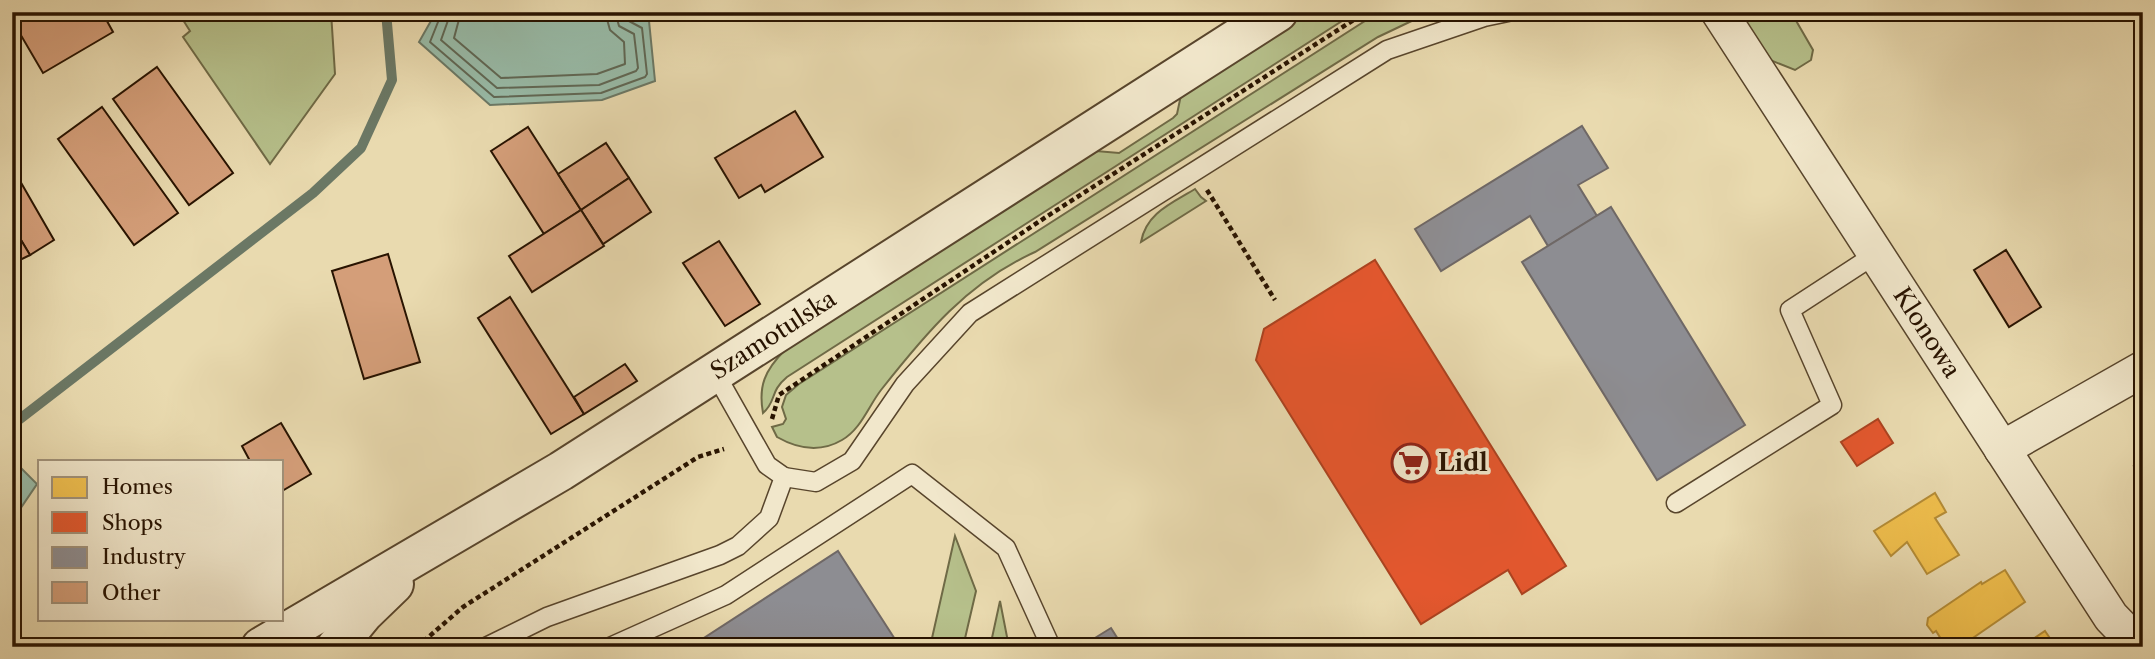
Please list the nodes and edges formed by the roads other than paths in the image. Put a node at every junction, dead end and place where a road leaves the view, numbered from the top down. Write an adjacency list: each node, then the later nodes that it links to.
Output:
1 (1278, 12): 6 (street, Szamotulska)
2 (1508, 12): 8 (lane)
3 (1719, 12): 4 (street, Klonowa)
4 (1876, 254): 7 (street, Klonowa); 9 (lane)
5 (2143, 369): 7 (street)
6 (715, 373): 8 (lane); 10 (street, Szamotulska)
7 (2002, 449): 16 (street, Klonowa)
8 (784, 477): 13 (lane)
9 (1676, 503)
10 (455, 533): 11 (street, Szamotulska); 12 (street)
11 (261, 647)
12 (336, 647)
13 (486, 647)
14 (610, 647): 15 (lane)
15 (1051, 647)
16 (2140, 647)

